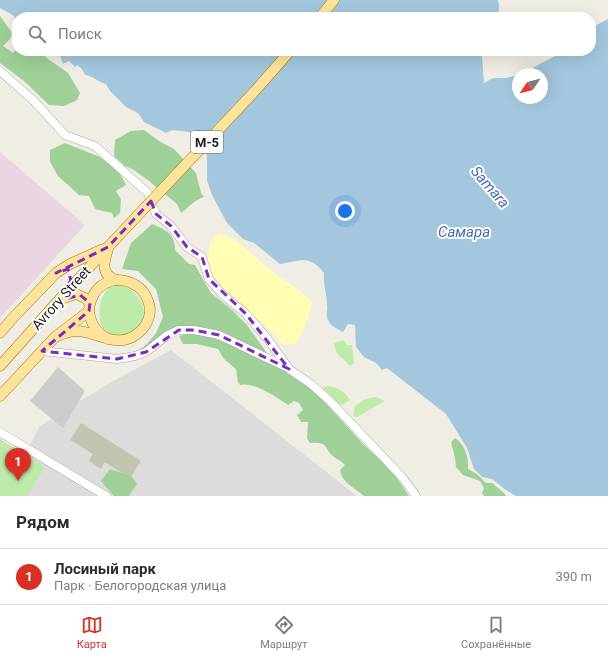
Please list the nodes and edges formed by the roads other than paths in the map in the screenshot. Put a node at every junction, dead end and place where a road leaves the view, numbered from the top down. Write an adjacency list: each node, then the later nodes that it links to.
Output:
1 (334, 0): 2 (main road)
2 (324, 12)
3 (286, 56): 5 (main road, Avrory Street / М-5, bridge)
4 (0, 71): 16 (street)
5 (108, 247): 6 (main road); 7 (main road); 8 (main road, Avrory Street / М-5)
6 (56, 273): 8 (main road); 11 (main road)
7 (116, 280): 10 (main road); 13 (main road)
8 (68, 290): 9 (main road, Avrory Street / М-5)
9 (58, 301): 10 (main road); 15 (main road, Avrory Street / М-5)
10 (89, 307): 12 (main road); 13 (main road)
11 (0, 333)
12 (55, 337): 13 (main road); 14 (main road)
13 (108, 339)
14 (42, 350): 16 (street); 17 (main road)
15 (0, 366)
16 (289, 368): 20 (street)
17 (0, 396)
18 (0, 432): 19 (street)
19 (106, 496)
20 (416, 496)

